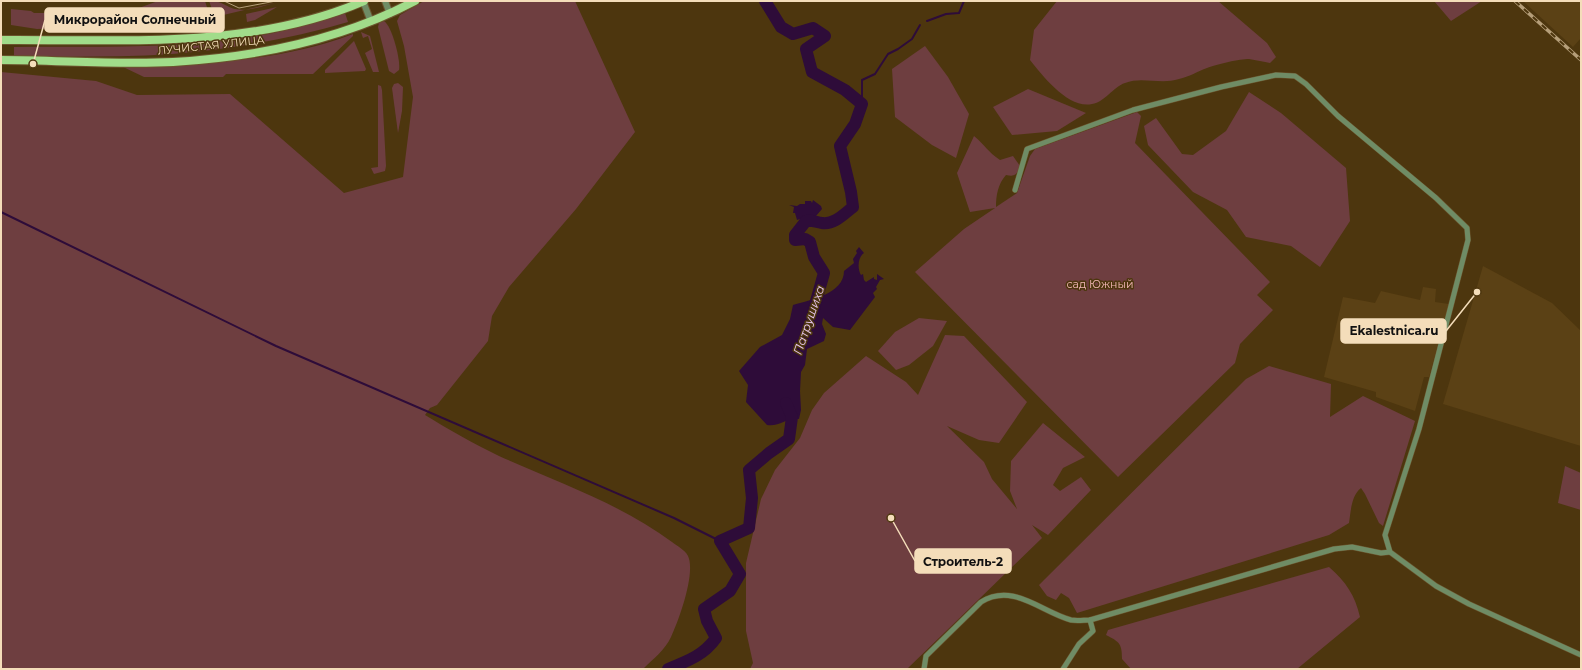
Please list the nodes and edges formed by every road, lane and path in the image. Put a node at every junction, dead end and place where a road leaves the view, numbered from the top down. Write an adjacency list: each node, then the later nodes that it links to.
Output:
1 (363, 1): 5 (street); 6 (main road, ЛУЧИСТАЯ УЛИЦА)
2 (385, 1): 4 (street)
3 (415, 1): 4 (main road, ЛУЧИСТАЯ УЛИЦА)
4 (390, 14): 5 (main road, ЛУЧИСТАЯ УЛИЦА)
5 (372, 22): 7 (main road, ЛУЧИСТАЯ УЛИЦА)
6 (1, 40)
7 (1, 60)
8 (1015, 190): 9 (street)
9 (1390, 552): 10 (street); 11 (street)
10 (1090, 620): 12 (street); 13 (street)
11 (1581, 655)
12 (924, 669)
13 (1063, 669)

